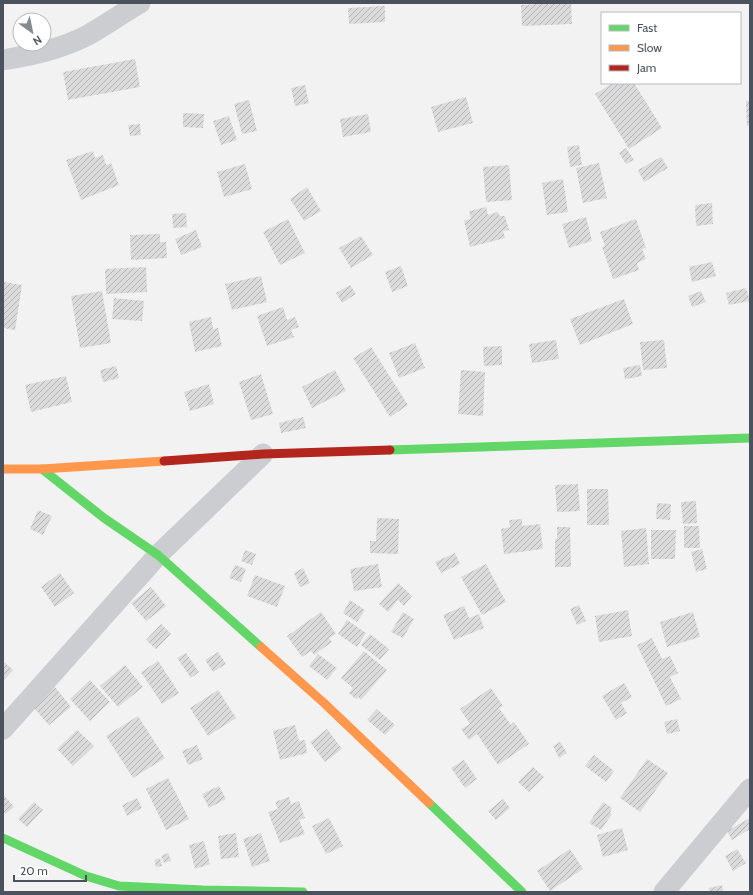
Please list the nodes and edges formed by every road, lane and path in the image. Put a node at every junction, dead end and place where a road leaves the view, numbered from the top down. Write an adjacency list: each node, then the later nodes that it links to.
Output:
1 (140, 3): 2 (street)
2 (3, 60)
3 (750, 438): 4 (street)
4 (263, 454): 6 (street); 7 (street)
5 (3, 469): 6 (street)
6 (42, 469): 7 (street)
7 (158, 555): 8 (street); 12 (street)
8 (3, 729)
9 (750, 789): 13 (street)
10 (3, 838): 11 (street)
11 (303, 892)
12 (522, 892)
13 (664, 892)

